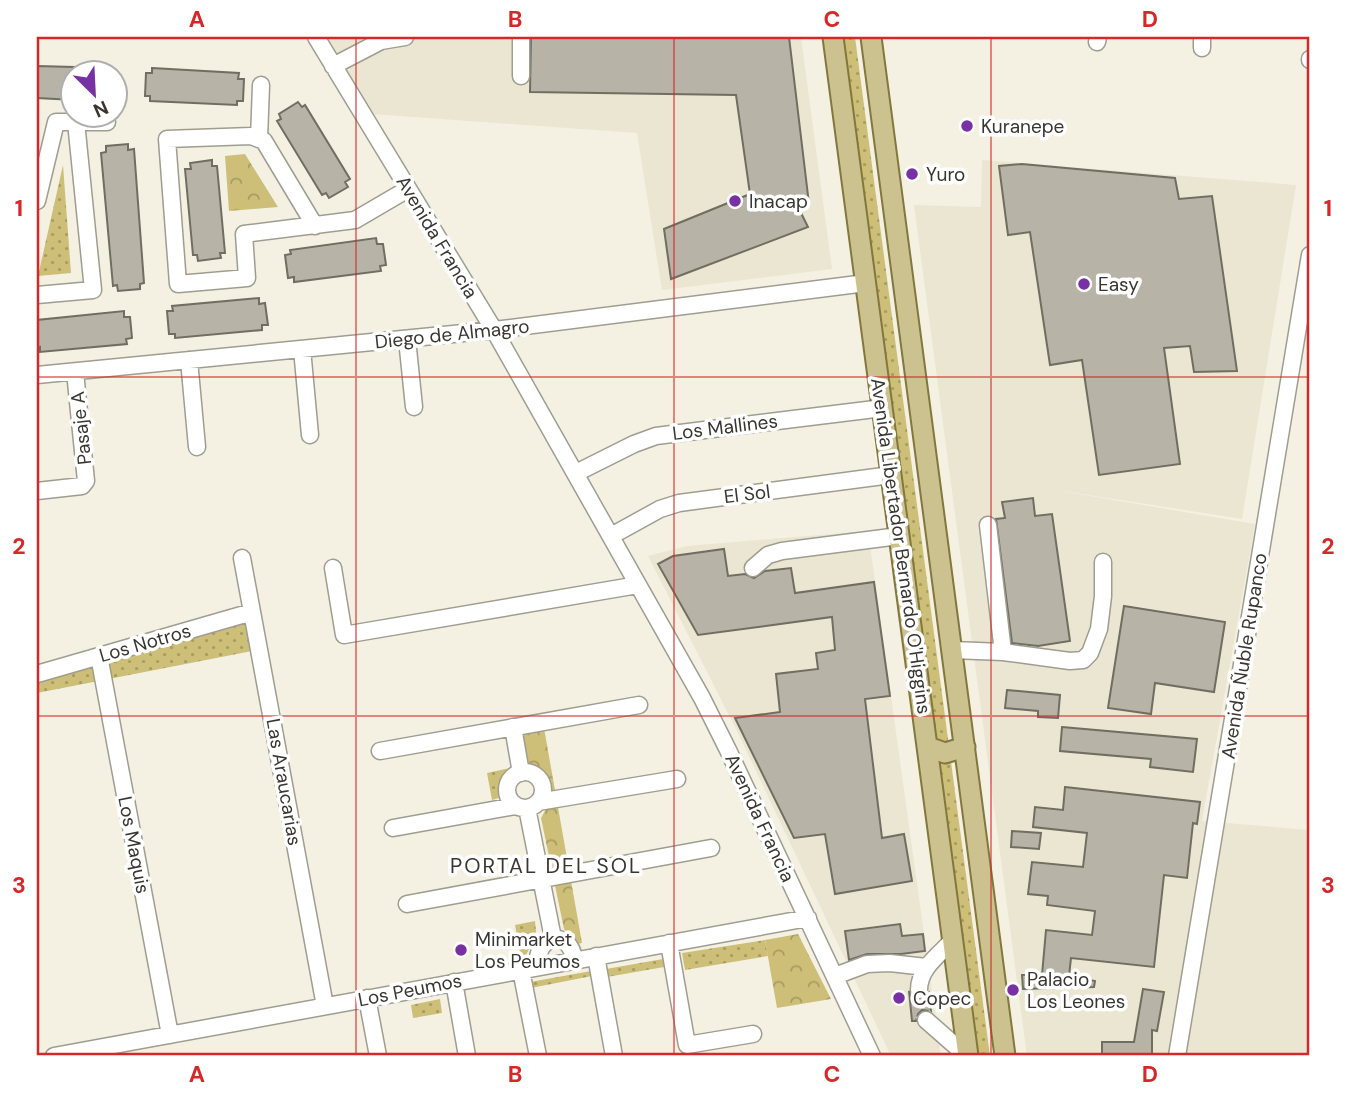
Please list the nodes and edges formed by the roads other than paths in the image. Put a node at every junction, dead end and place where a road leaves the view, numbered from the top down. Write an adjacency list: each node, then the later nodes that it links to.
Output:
1 (316, 37): 6 (street, Avenida Francia)
2 (405, 37): 6 (street)
3 (521, 37): 7 (street)
4 (833, 37): 16 (main road, Avenida Libertador Bernardo O'Higgins)
5 (871, 37): 40 (main road, Avenida Libertador Bernardo O'Higgins)
6 (333, 66): 12 (street, Avenida Francia)
7 (521, 76)
8 (261, 85): 11 (street)
9 (60, 122): 13 (street)
10 (77, 130): 17 (street)
11 (259, 139): 14 (street); 14 (street)
12 (408, 189): 14 (street); 18 (street, Avenida Francia)
13 (37, 201)
14 (315, 226)
15 (1310, 256): 81 (street, Avenida Ñuble Rupanco)
16 (866, 283): 18 (street, Diego de Almagro); 25 (main road, Avenida Libertador Bernardo O'Higgins)
17 (37, 295)
18 (494, 330): 19 (street, Diego de Almagro); 28 (street, Avenida Francia)
19 (407, 339): 20 (street, Diego de Almagro); 24 (street)
20 (302, 349): 21 (street, Diego de Almagro); 26 (street)
21 (189, 360): 22 (street, Diego de Almagro); 27 (street)
22 (75, 372): 23 (street, Diego de Almagro); 30 (street, Pasaje A)
23 (37, 376)
24 (414, 407)
25 (883, 408): 28 (street, Los Mallines); 29 (main road, Avenida Libertador Bernardo O'Higgins)
26 (310, 435)
27 (197, 447)
28 (576, 473): 32 (street, Avenida Francia)
29 (891, 475): 32 (street, El Sol); 33 (main road, Avenida Libertador Bernardo O'Higgins)
30 (37, 491)
31 (988, 525): 41 (street)
32 (611, 536): 38 (street, Avenida Francia)
33 (899, 536): 37 (street); 46 (main road, Avenida Libertador Bernardo O'Higgins)
34 (242, 558): 39 (street, Las Araucarias)
35 (1103, 562): 41 (street)
36 (333, 568): 38 (street)
37 (753, 568)
38 (638, 585): 56 (street, Avenida Francia)
39 (252, 612): 42 (street, Los Notros); 69 (street, Las Araucarias)
40 (952, 650): 41 (street); 47 (main road, Avenida Libertador Bernardo O'Higgins)
41 (1003, 652)
42 (99, 656): 43 (street, Los Notros); 72 (street, Los Maquis)
43 (37, 674)
44 (639, 705): 45 (street)
45 (513, 727): 48 (street); 49 (street)
46 (928, 747): 47 (main road); 58 (main road, Avenida Libertador Bernardo O'Higgins)
47 (965, 747): 80 (main road, Avenida Libertador Bernardo O'Higgins)
48 (380, 751)
49 (521, 773): 51 (street); 51 (street)
50 (677, 779): 51 (street)
51 (527, 806): 52 (street); 54 (street)
52 (393, 828)
53 (710, 848): 54 (street)
54 (541, 879): 55 (street); 57 (street)
55 (407, 904)
56 (807, 918): 59 (street, Los Peumos); 65 (street, Avenida Francia)
57 (553, 938): 61 (street); 62 (street)
58 (953, 940): 63 (street); 79 (main road, Avenida Libertador Bernardo O'Higgins)
59 (669, 943): 60 (street, Los Peumos); 71 (street)
60 (596, 956): 61 (street, Los Peumos); 77 (street)
61 (574, 960): 62 (street, Los Peumos)
62 (538, 967): 64 (street, Los Peumos)
63 (926, 967): 65 (street); 67 (street)
64 (521, 970): 66 (street, Los Peumos); 76 (street)
65 (835, 976): 78 (street, Avenida Francia)
66 (454, 982): 68 (street, Los Peumos); 75 (street)
67 (919, 990)
68 (367, 998): 69 (street, Los Peumos); 74 (street)
69 (325, 1006): 72 (street, Los Peumos)
70 (926, 1020): 79 (street)
71 (753, 1034)
72 (170, 1035): 73 (street, Los Peumos)
73 (54, 1056)
74 (378, 1056)
75 (467, 1056)
76 (538, 1056)
77 (614, 1056)
78 (872, 1056)
79 (967, 1056)
80 (1005, 1056)
81 (1177, 1056)

